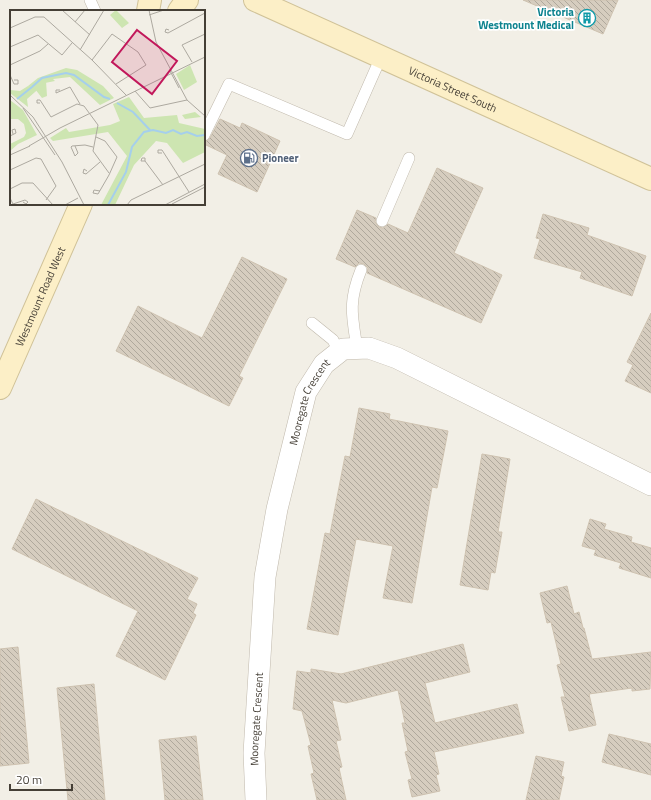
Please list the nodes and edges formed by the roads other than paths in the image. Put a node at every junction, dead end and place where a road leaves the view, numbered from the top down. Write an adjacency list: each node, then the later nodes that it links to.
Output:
1 (90, 0): 5 (lane)
2 (150, 0): 6 (main road)
3 (187, 0): 7 (main road)
4 (255, 0): 8 (main road, Victoria Street South)
5 (95, 10)
6 (148, 10)
7 (180, 10)
8 (381, 58): 9 (lane); 11 (main road, Victoria Street South)
9 (205, 134)
10 (409, 158): 13 (lane)
11 (651, 179)
12 (81, 205): 17 (main road, Westmount Road West)
13 (382, 221)
14 (361, 270): 16 (lane)
15 (312, 323): 16 (lane)
16 (348, 350): 18 (street); 19 (street, Mooregate Crescent)
17 (0, 388)
18 (651, 485)
19 (256, 800)

